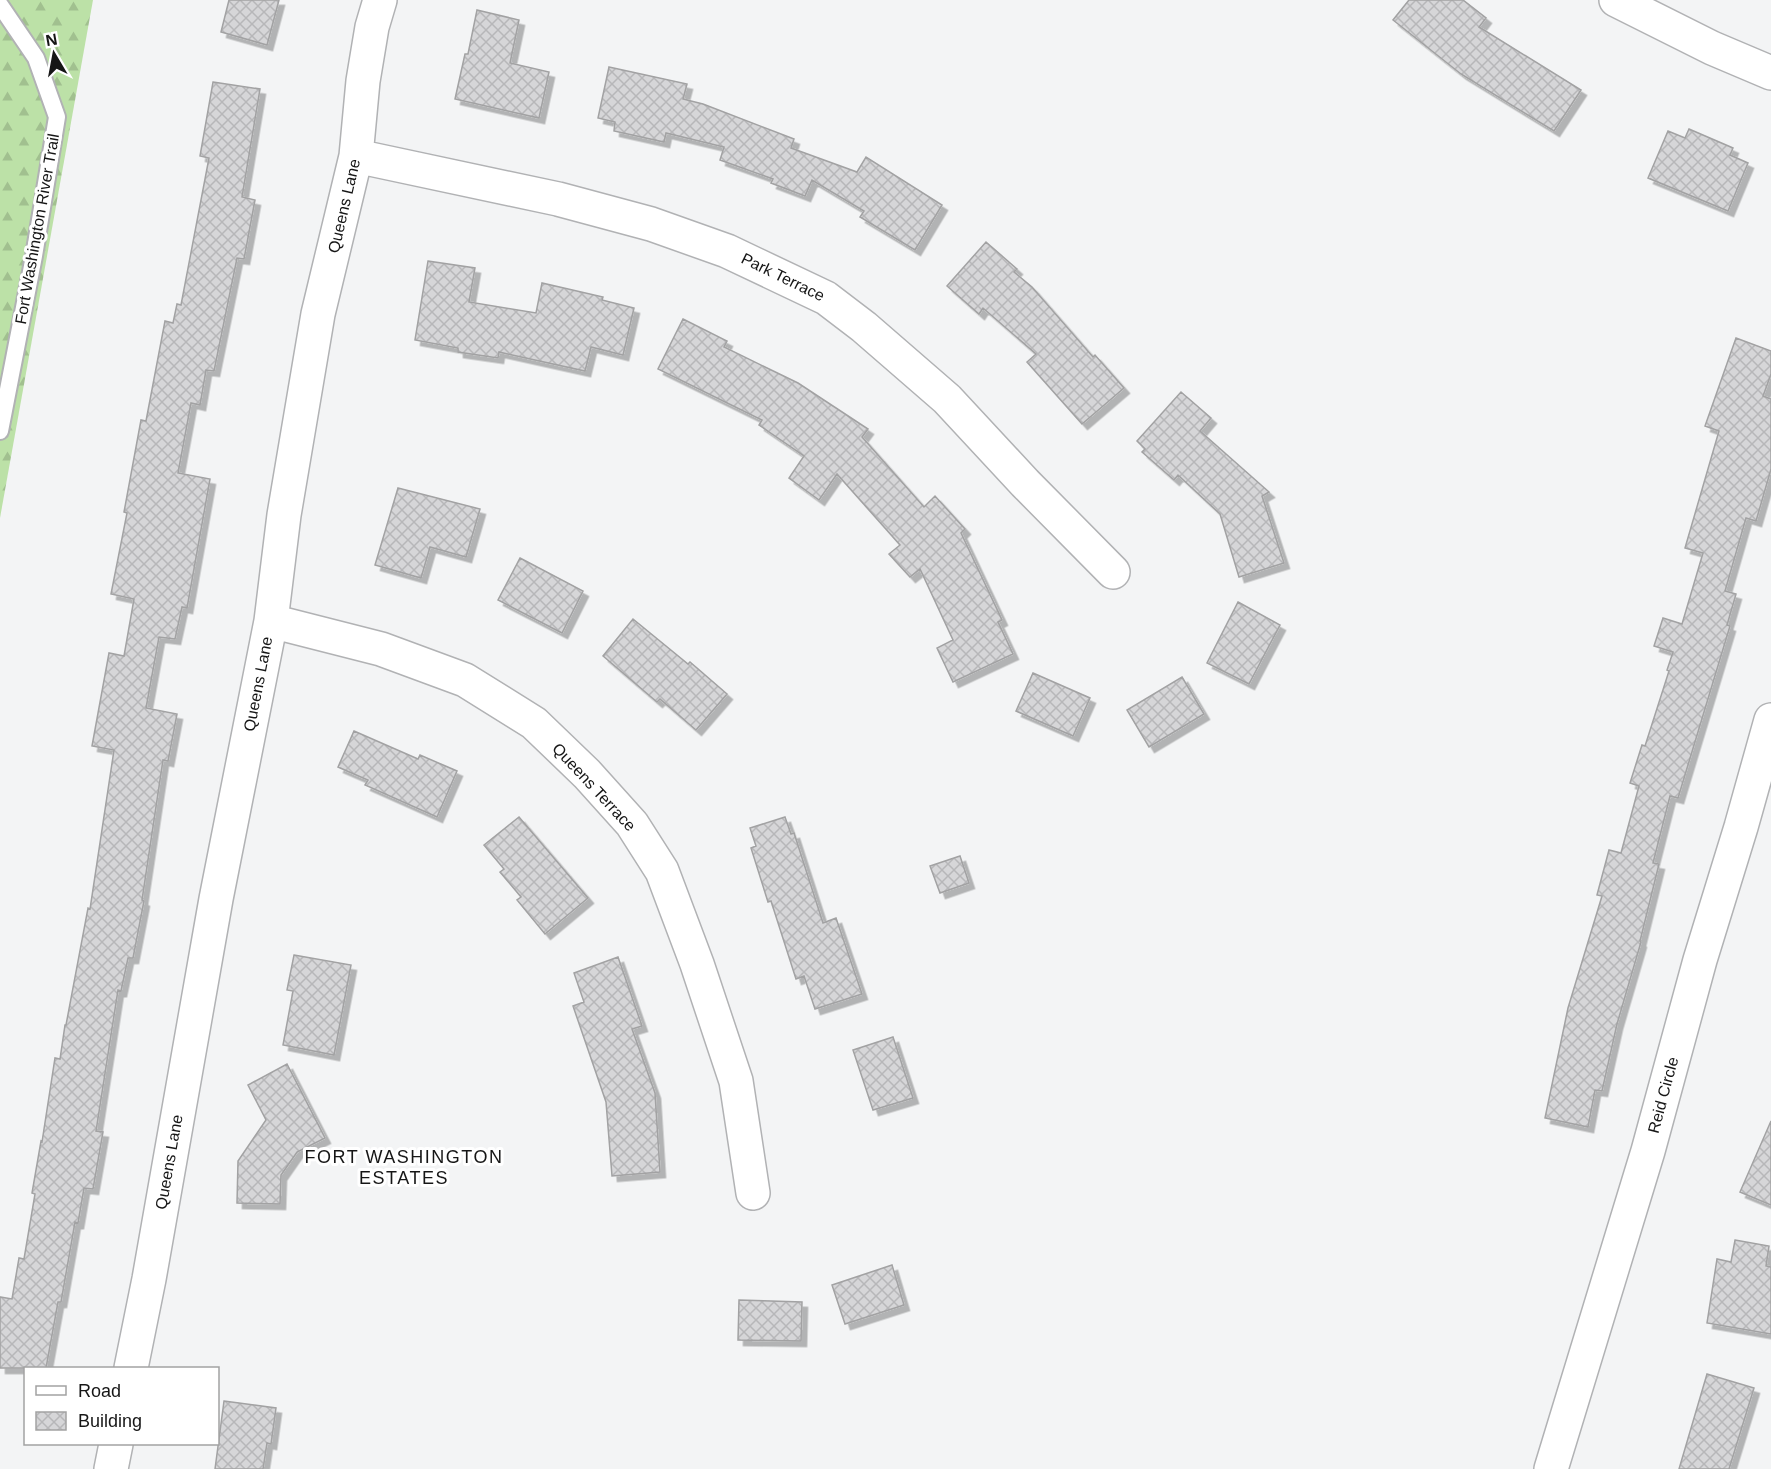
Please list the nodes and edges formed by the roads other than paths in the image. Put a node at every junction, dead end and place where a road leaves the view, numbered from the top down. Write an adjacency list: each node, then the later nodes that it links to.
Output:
1 (380, 0): 5 (street, Queens Lane)
2 (1616, 0): 4 (street)
3 (0, 5): 6 (lane, Fort Washington River Trail)
4 (1771, 73)
5 (356, 156): 7 (street, Park Terrace); 8 (street, Queens Lane)
6 (0, 431)
7 (1113, 572)
8 (271, 621): 10 (street, Queens Terrace); 11 (street, Queens Lane)
9 (1771, 720): 14 (street, Reid Circle)
10 (753, 1193)
11 (131, 1367)
12 (117, 1445): 13 (street)
13 (111, 1469)
14 (1551, 1469)

